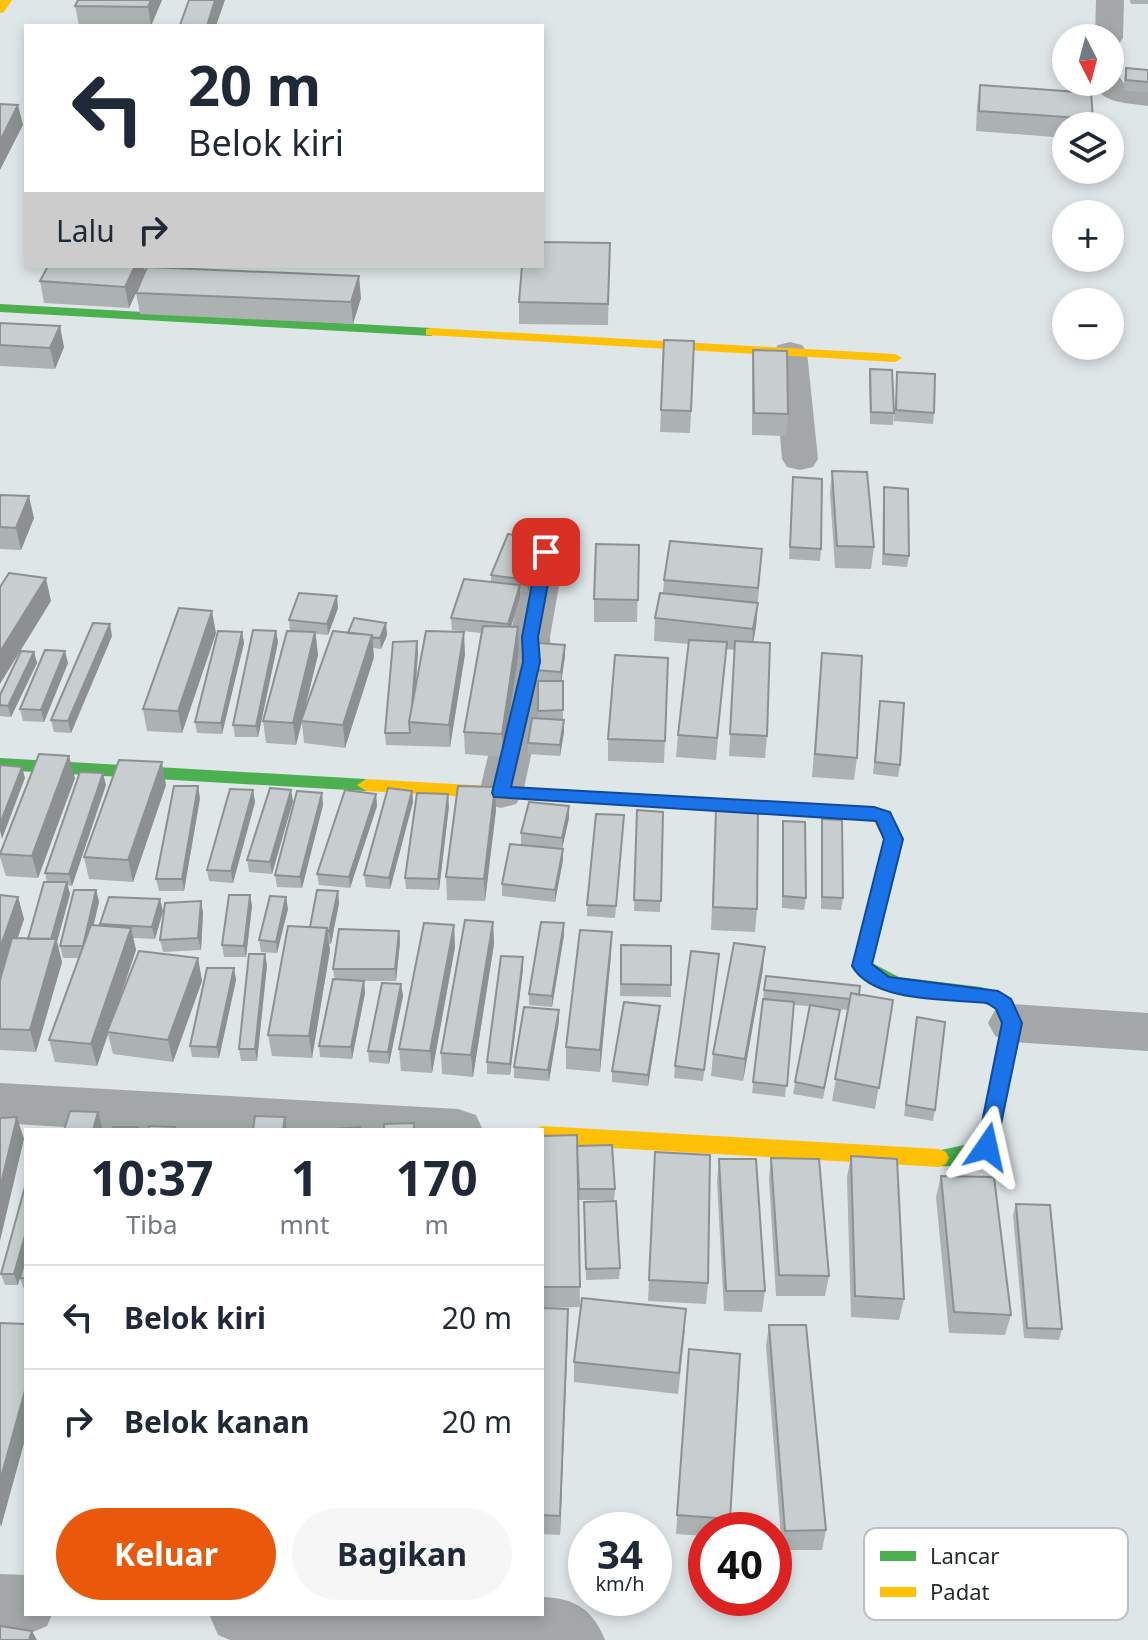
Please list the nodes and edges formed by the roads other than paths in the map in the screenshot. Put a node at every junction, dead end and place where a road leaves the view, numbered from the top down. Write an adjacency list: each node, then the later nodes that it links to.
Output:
1 (6, 0): 3 (street)
2 (1110, 0): 4 (street)
3 (0, 10)
4 (1109, 24)
5 (1124, 93): 6 (street)
6 (1148, 97)
7 (0, 308): 8 (street)
8 (790, 352): 9 (street); 10 (street)
9 (895, 358)
10 (800, 459)
11 (546, 552): 13 (street)
12 (0, 764): 13 (street)
13 (501, 793): 14 (street)
14 (1012, 1023): 15 (street); 18 (street)
15 (1148, 1032)
16 (0, 1103): 17 (street)
17 (424, 1128)
18 (544, 1135)
19 (0, 1604): 20 (street)
20 (24, 1605)
21 (287, 1616): 22 (street)
22 (575, 1640)

